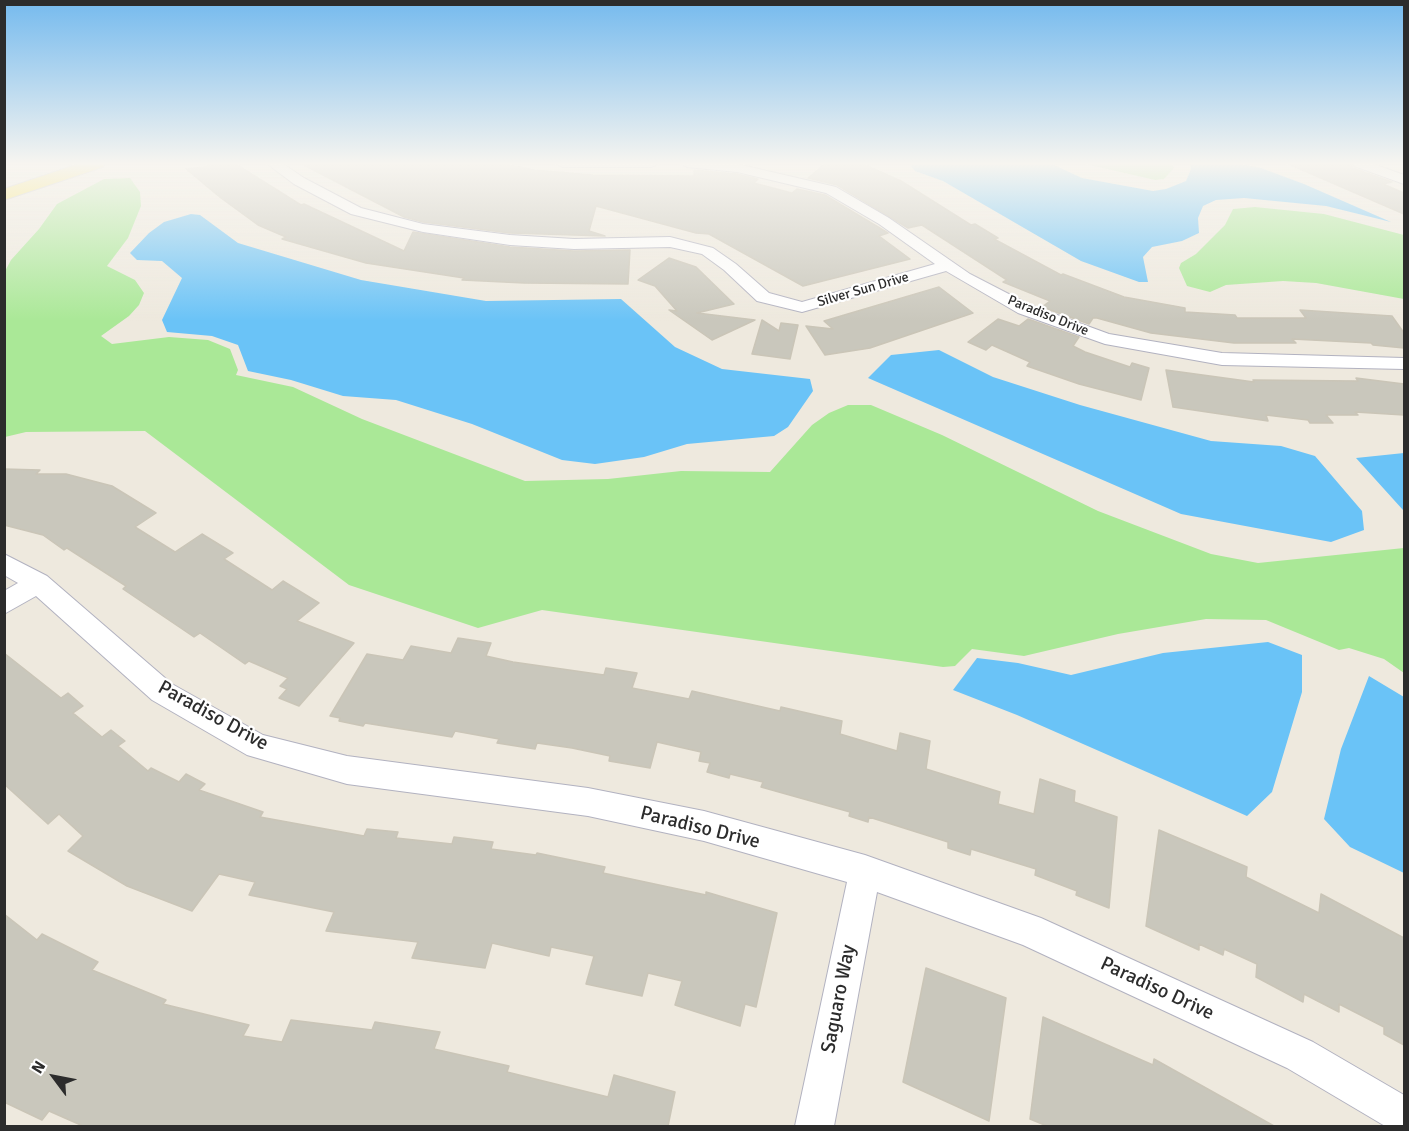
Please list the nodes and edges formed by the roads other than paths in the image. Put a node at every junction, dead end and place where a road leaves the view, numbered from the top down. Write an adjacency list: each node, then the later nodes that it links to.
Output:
1 (378, 216): 3 (street, Silver Sun Drive)
2 (875, 216): 3 (street, Paradiso Drive)
3 (947, 266): 4 (street, Paradiso Drive)
4 (1404, 364)
5 (4, 563): 6 (street, Paradiso Drive)
6 (38, 584): 7 (street); 8 (street, Paradiso Drive)
7 (4, 604)
8 (865, 872): 9 (street, Paradiso Drive); 10 (street, Saguaro Way)
9 (1404, 1116)
10 (814, 1126)

